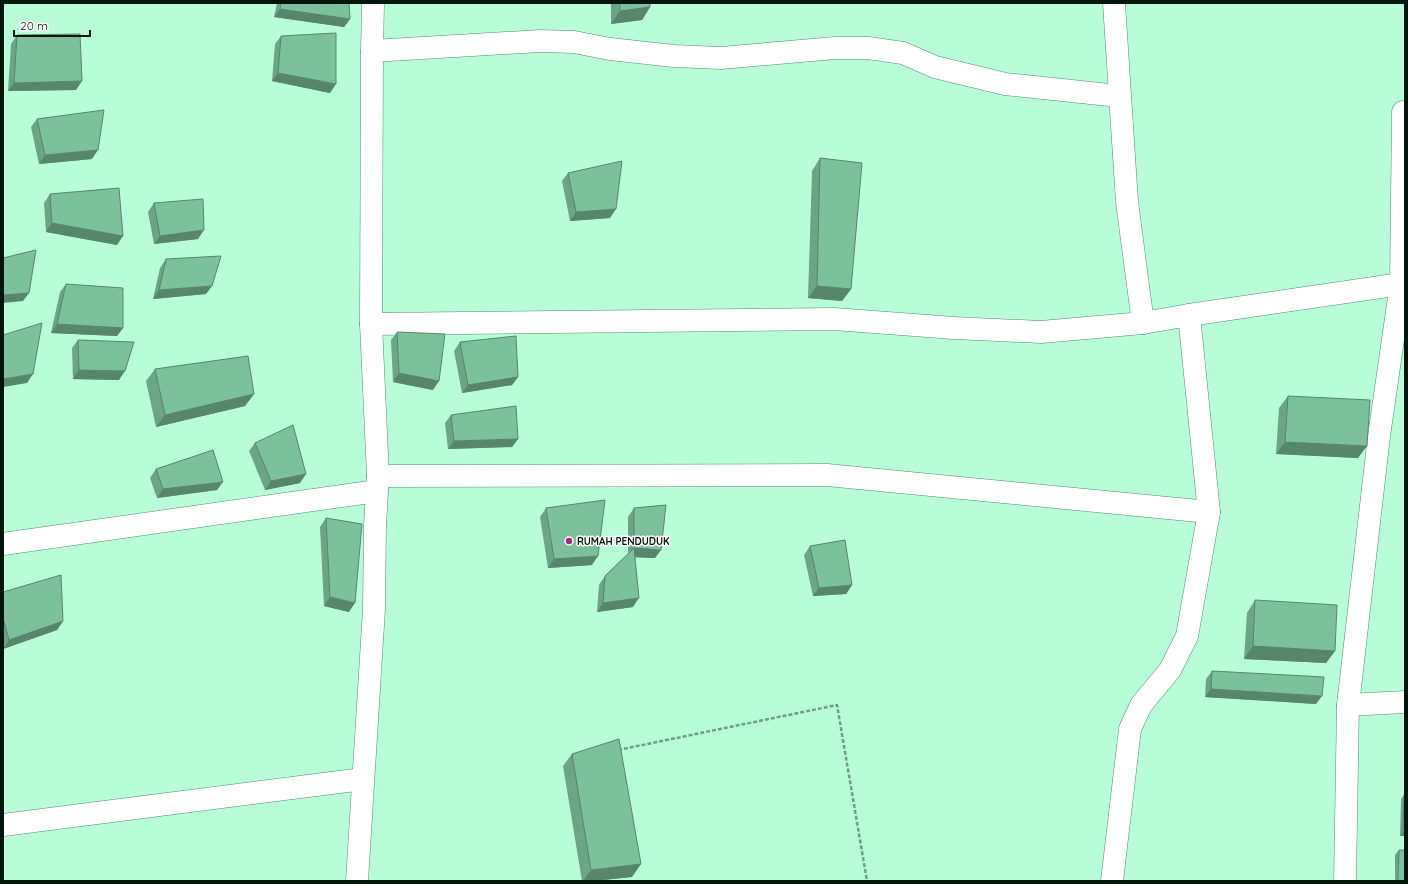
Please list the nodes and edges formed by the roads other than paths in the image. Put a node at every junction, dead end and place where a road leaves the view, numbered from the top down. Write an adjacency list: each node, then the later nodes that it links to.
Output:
1 (374, 3): 3 (street)
2 (1114, 3): 4 (street)
3 (372, 51): 4 (street); 9 (street)
4 (1119, 96): 8 (street)
5 (1403, 112): 6 (street)
6 (1403, 284): 7 (street); 14 (street)
7 (1189, 315): 8 (street); 11 (street)
8 (1143, 323): 9 (street)
9 (371, 324): 10 (street)
10 (377, 483): 11 (street); 12 (street); 15 (street)
11 (1209, 512): 18 (street)
12 (3, 544)
13 (1405, 702): 14 (street)
14 (1348, 705): 19 (street)
15 (363, 779): 16 (street); 17 (street)
16 (3, 825)
17 (357, 881)
18 (1112, 881)
19 (1345, 881)

